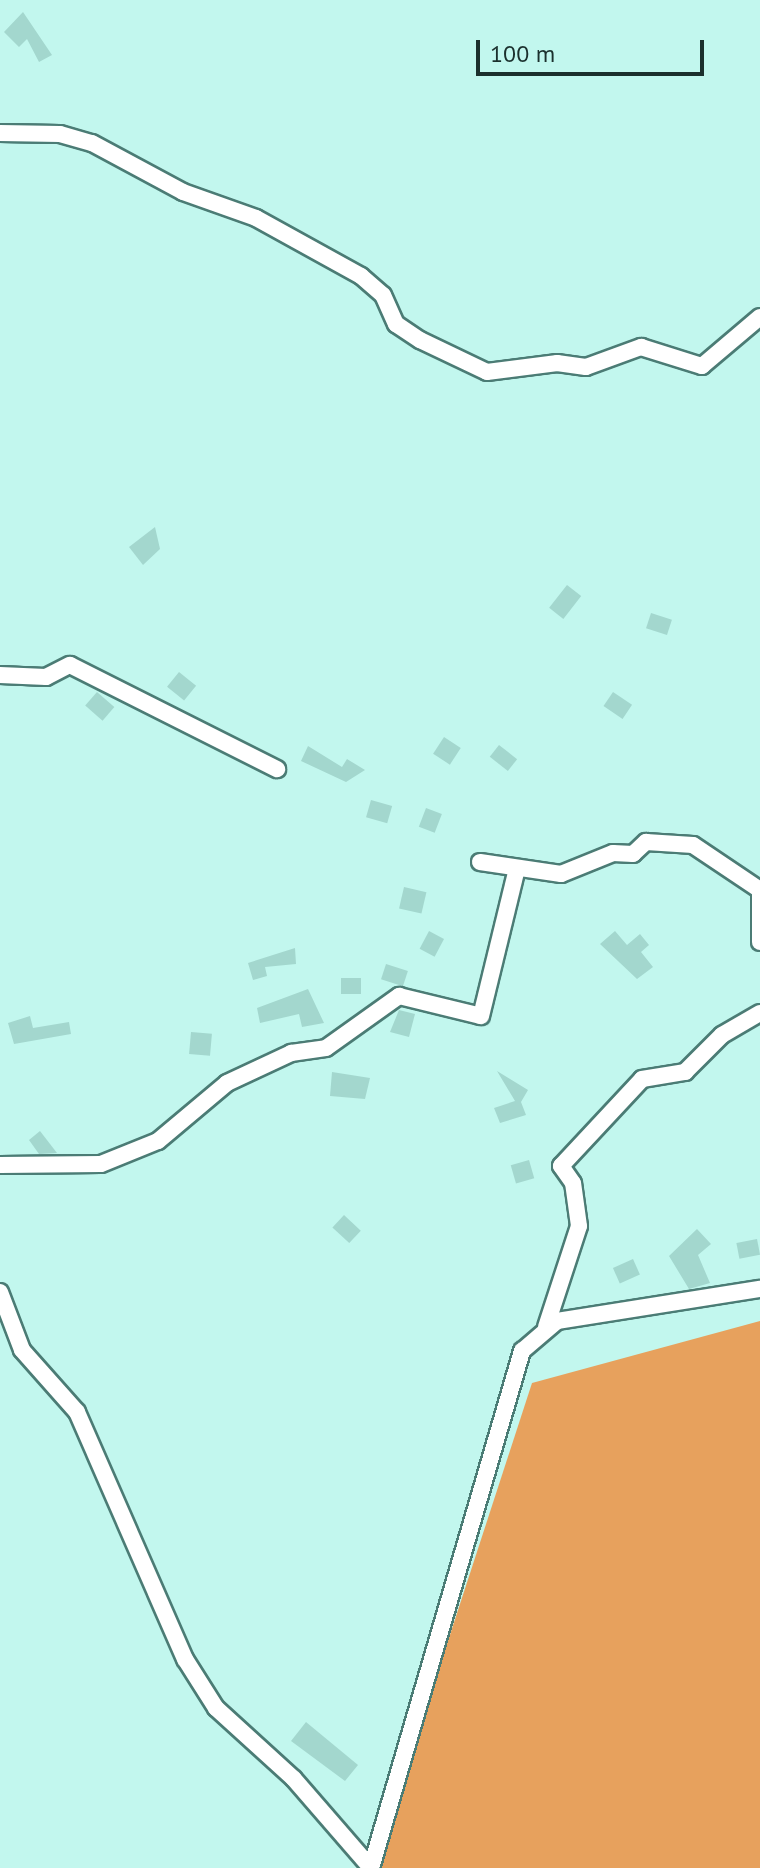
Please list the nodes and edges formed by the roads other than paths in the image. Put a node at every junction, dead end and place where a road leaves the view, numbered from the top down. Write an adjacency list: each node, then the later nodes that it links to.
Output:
1 (0, 133): 2 (street)
2 (760, 317)
3 (0, 675): 4 (street)
4 (277, 769)
5 (480, 862): 6 (street)
6 (517, 868): 7 (street); 10 (street)
7 (760, 890): 8 (street)
8 (760, 942)
9 (760, 1013): 13 (street)
10 (0, 1165)
11 (760, 1289): 13 (street)
12 (0, 1292): 14 (street)
13 (546, 1327): 14 (street)
14 (371, 1868)

